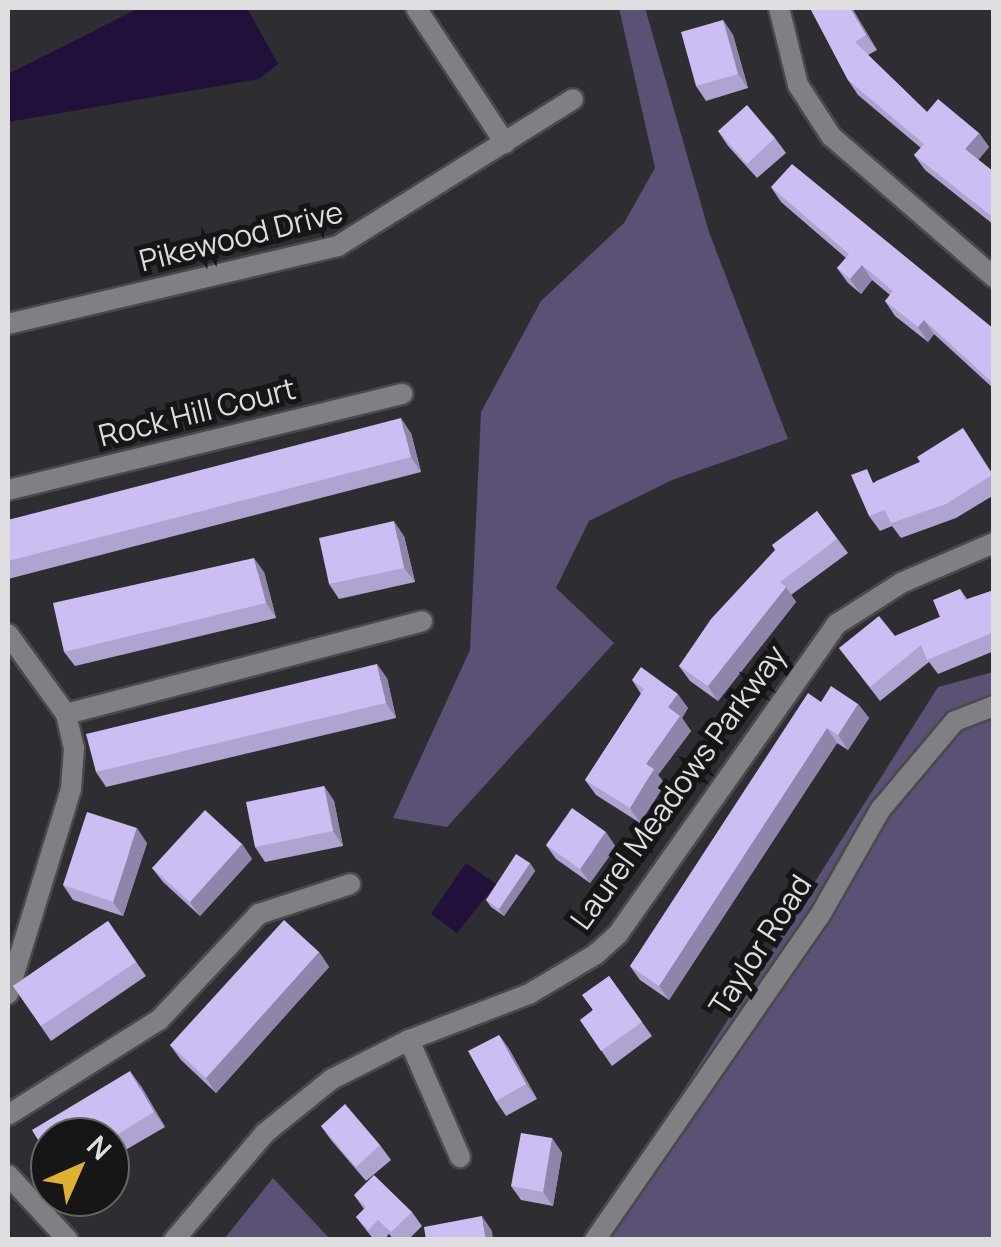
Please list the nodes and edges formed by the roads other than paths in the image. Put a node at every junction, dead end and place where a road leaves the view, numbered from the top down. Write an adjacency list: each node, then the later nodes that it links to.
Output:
1 (416, 8): 4 (street)
2 (779, 8): 5 (street)
3 (573, 99): 4 (street, Pikewood Drive)
4 (506, 143): 6 (street, Pikewood Drive)
5 (994, 278)
6 (8, 324)
7 (402, 394): 8 (street, Rock Hill Court)
8 (8, 490)
9 (994, 543): 16 (street, Laurel Meadows Parkway)
10 (422, 621): 13 (street)
11 (8, 634): 13 (street)
12 (994, 706): 22 (street, Taylor Road)
13 (66, 714): 15 (street)
14 (350, 884): 17 (street)
15 (8, 994)
16 (409, 1040): 18 (street); 21 (street, Laurel Meadows Parkway)
17 (8, 1115)
18 (460, 1157)
19 (8, 1175): 20 (street)
20 (68, 1240)
21 (174, 1240)
22 (595, 1240)

